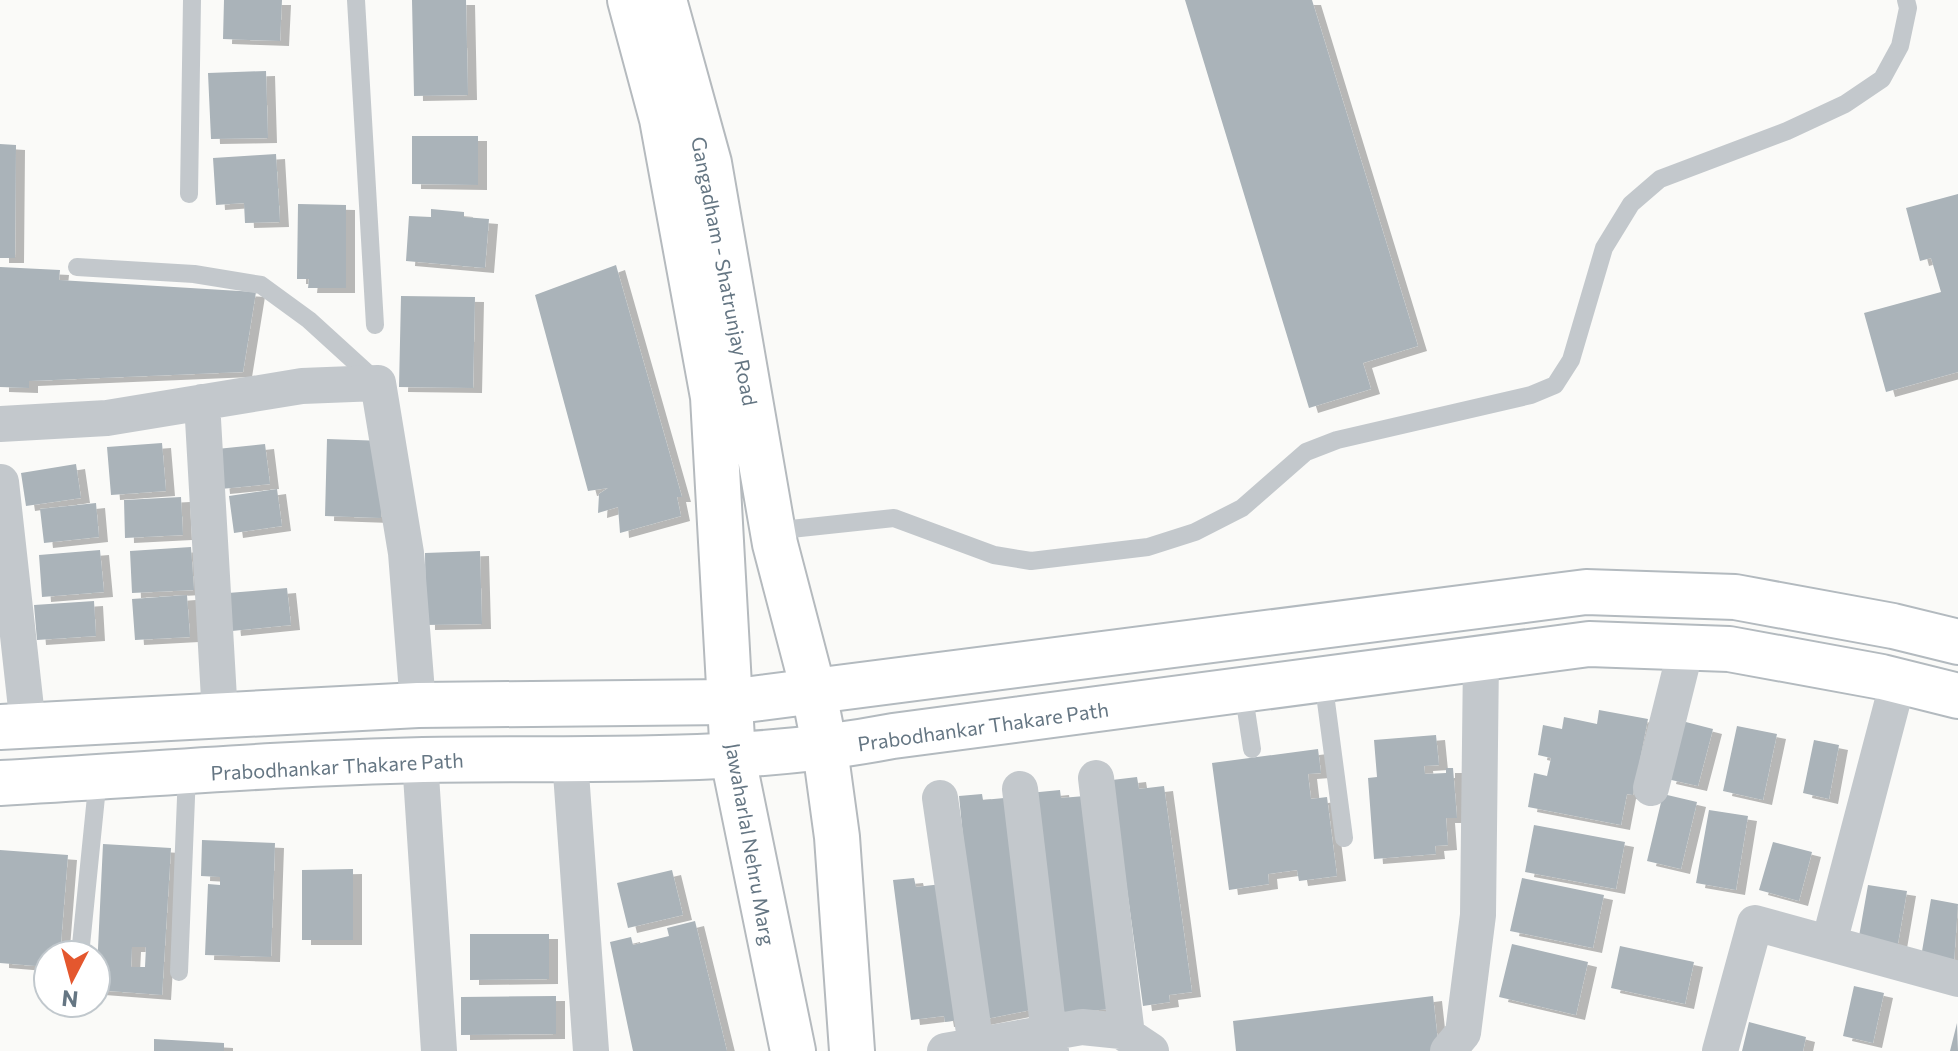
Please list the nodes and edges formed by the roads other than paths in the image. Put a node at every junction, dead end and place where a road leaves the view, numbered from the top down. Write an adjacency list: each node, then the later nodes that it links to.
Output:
1 (192, 0): 6 (lane)
2 (356, 0): 8 (lane)
3 (630, 0): 14 (main road, Gangadham - Shatrunjay Road)
4 (664, 0): 13 (main road, Gangadham - Shatrunjay Road)
5 (1906, 0): 13 (lane)
6 (189, 194)
7 (77, 267): 9 (lane)
8 (375, 325)
9 (378, 383): 10 (street); 24 (street)
10 (202, 402): 11 (street); 25 (street)
11 (0, 424)
12 (1, 482): 26 (street)
13 (774, 537): 21 (main road)
14 (723, 538): 23 (main road, Jawaharlal Nehru Marg)
15 (1958, 642): 21 (main road)
16 (1686, 648): 17 (main road, Prabodhankar Thakare Path); 19 (main road, Prabodhankar Thakare Path); 36 (street)
17 (1481, 658): 18 (main road, Prabodhankar Thakare Path); 51 (street)
18 (1323, 679): 20 (main road, Prabodhankar Thakare Path); 39 (lane)
19 (1898, 681): 22 (main road, Prabodhankar Thakare Path); 41 (street)
20 (1243, 690): 27 (main road, Prabodhankar Thakare Path); 28 (lane)
21 (814, 693): 23 (main road); 27 (main road)
22 (1958, 696)
23 (729, 702): 24 (main road); 29 (main road, Jawaharlal Nehru Marg)
24 (418, 705): 25 (main road)
25 (220, 716): 26 (main road)
26 (14, 727)
27 (825, 749): 29 (main road, Prabodhankar Thakare Path); 50 (main road)
28 (1252, 749)
29 (733, 758): 30 (main road, Prabodhankar Thakare Path); 49 (main road, Jawaharlal Nehru Marg)
30 (570, 759): 31 (main road, Prabodhankar Thakare Path); 48 (street)
31 (420, 760): 32 (main road, Prabodhankar Thakare Path); 47 (street)
32 (187, 773): 33 (main road, Prabodhankar Thakare Path); 42 (lane)
33 (98, 777): 35 (main road, Prabodhankar Thakare Path); 40 (lane)
34 (1096, 778): 45 (street)
35 (0, 783)
36 (1651, 788)
37 (1020, 789): 44 (street)
38 (940, 798): 46 (street)
39 (1344, 838)
40 (82, 939)
41 (1829, 943): 43 (street); 52 (street)
42 (179, 972)
43 (1958, 979)
44 (1049, 1042): 45 (street); 46 (street)
45 (1139, 1043)
46 (960, 1048)
47 (439, 1051)
48 (591, 1051)
49 (793, 1051)
50 (852, 1051)
51 (1448, 1051)
52 (1720, 1051)

